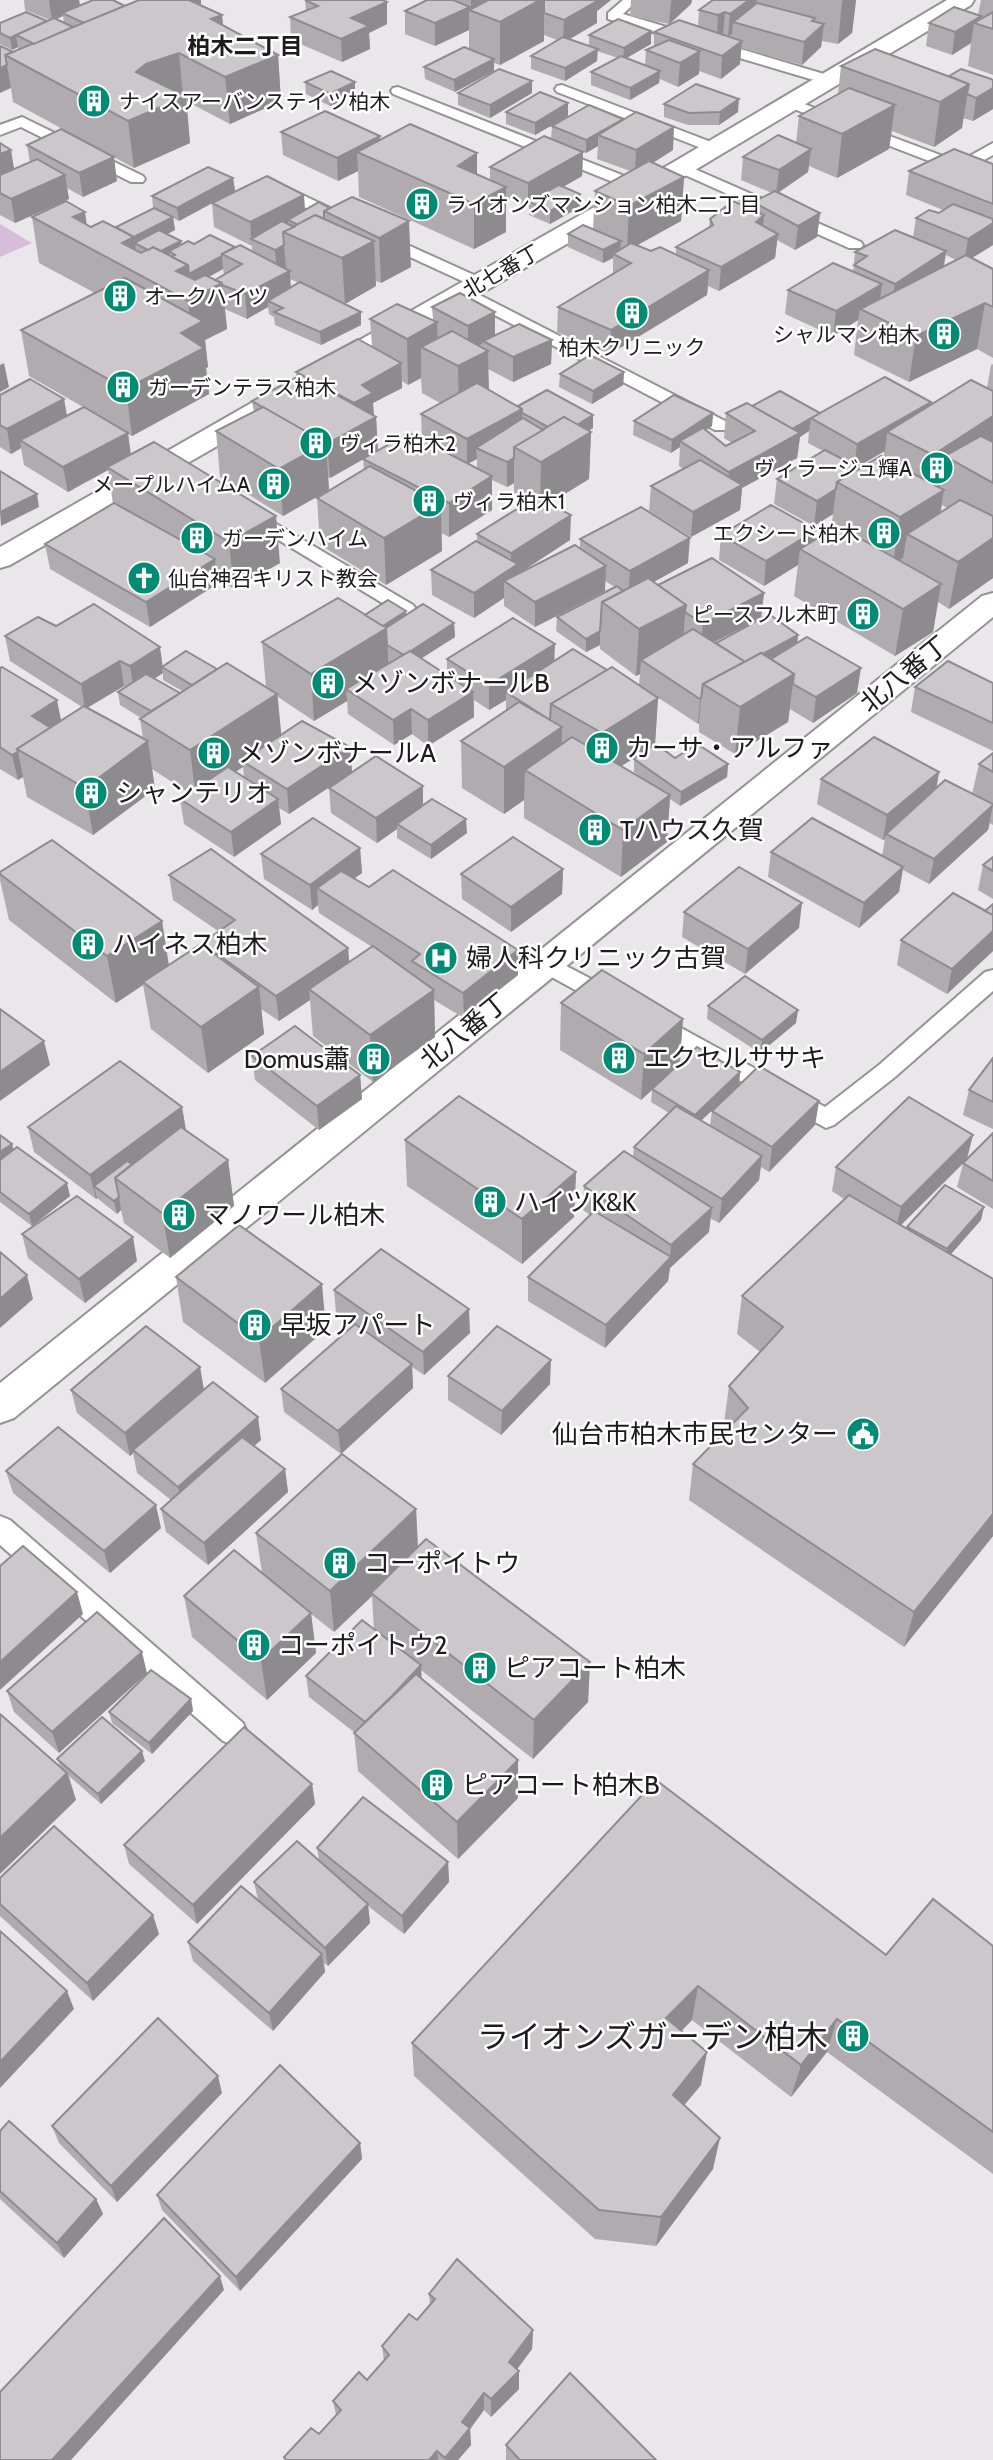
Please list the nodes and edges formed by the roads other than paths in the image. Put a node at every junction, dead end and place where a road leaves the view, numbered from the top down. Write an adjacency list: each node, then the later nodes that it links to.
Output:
1 (631, 0): 3 (lane)
2 (953, 14): 3 (street, 北七番丁)
3 (829, 80): 6 (street, 北七番丁)
4 (562, 89): 8 (lane)
5 (398, 91): 13 (lane)
6 (791, 103): 8 (street, 北七番丁); 9 (lane)
7 (0, 130): 11 (lane)
8 (714, 148): 10 (street, 北七番丁)
9 (993, 148)
10 (681, 168): 13 (street, 北七番丁); 14 (lane)
11 (137, 180)
12 (274, 187): 15 (lane)
13 (644, 189): 15 (street, 北七番丁)
14 (855, 245)
15 (471, 288): 16 (street, 北七番丁); 18 (lane)
16 (308, 381)
17 (285, 395): 19 (street)
18 (721, 426)
19 (165, 464): 20 (lane); 22 (street)
20 (188, 478)
21 (234, 505): 24 (lane)
22 (0, 559)
23 (993, 602): 25 (street, 北八番丁)
24 (406, 608)
25 (547, 964): 26 (lane); 27 (street, 北八番丁)
26 (993, 978)
27 (0, 1406)
28 (0, 1528): 29 (lane)
29 (233, 1731)

